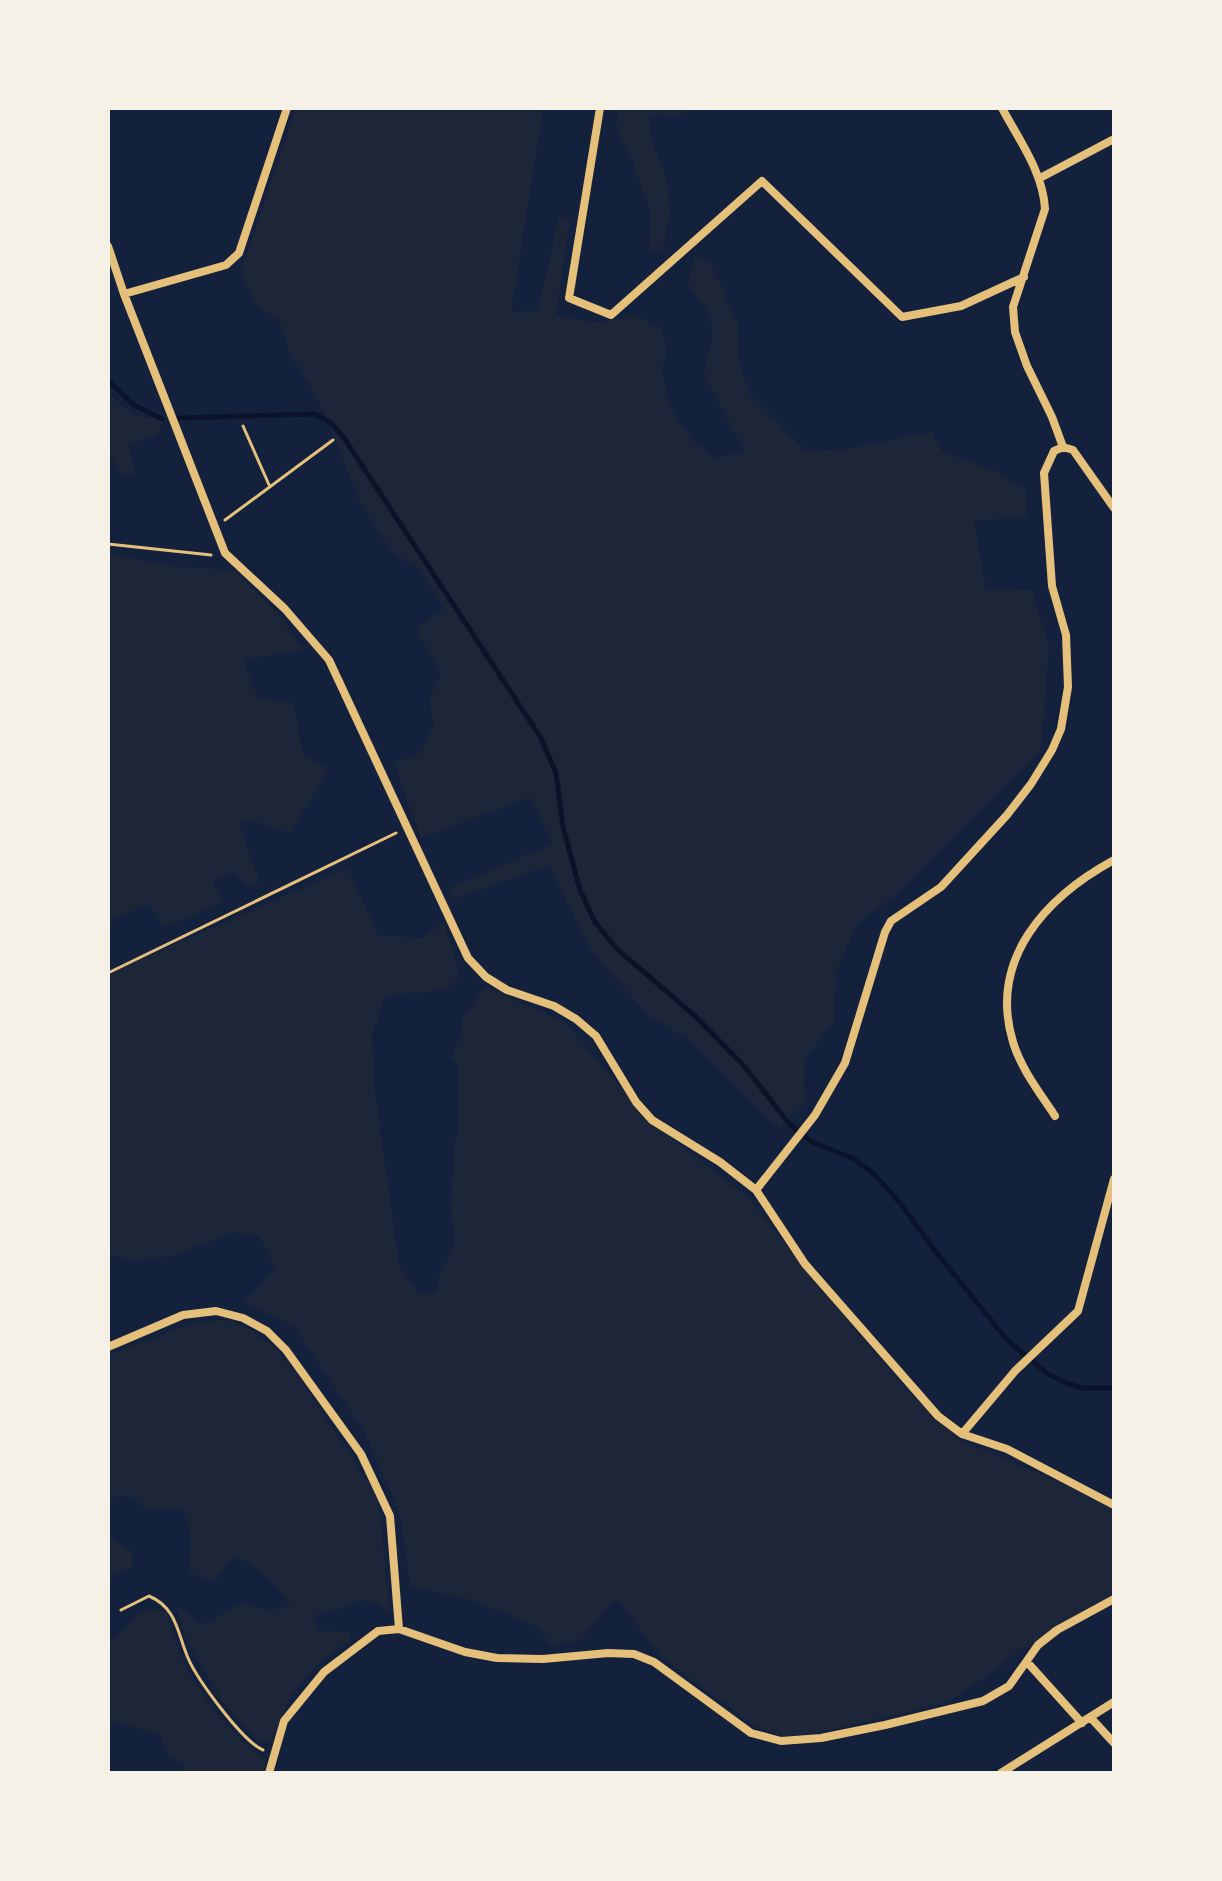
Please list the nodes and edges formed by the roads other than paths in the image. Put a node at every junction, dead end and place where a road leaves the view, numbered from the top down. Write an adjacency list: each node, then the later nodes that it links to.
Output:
1 (287, 108): 8 (street)
2 (600, 108): 7 (street)
3 (1002, 108): 5 (street)
4 (1114, 139): 5 (street)
5 (1040, 178): 7 (street)
6 (108, 246): 8 (street)
7 (1024, 277): 9 (street)
8 (124, 294): 14 (street)
9 (1063, 447): 10 (street); 14 (street)
10 (1114, 508)
11 (1114, 860): 12 (street)
12 (1055, 1116)
13 (1114, 1179): 16 (street)
14 (756, 1190): 16 (street)
15 (108, 1347): 19 (street)
16 (962, 1434): 17 (street)
17 (1114, 1505)
18 (1114, 1599): 20 (street)
19 (399, 1629): 20 (street); 24 (street)
20 (1027, 1662): 22 (street)
21 (1114, 1702): 22 (street)
22 (1086, 1720): 23 (street); 25 (street)
23 (1114, 1743)
24 (269, 1773)
25 (1001, 1773)

